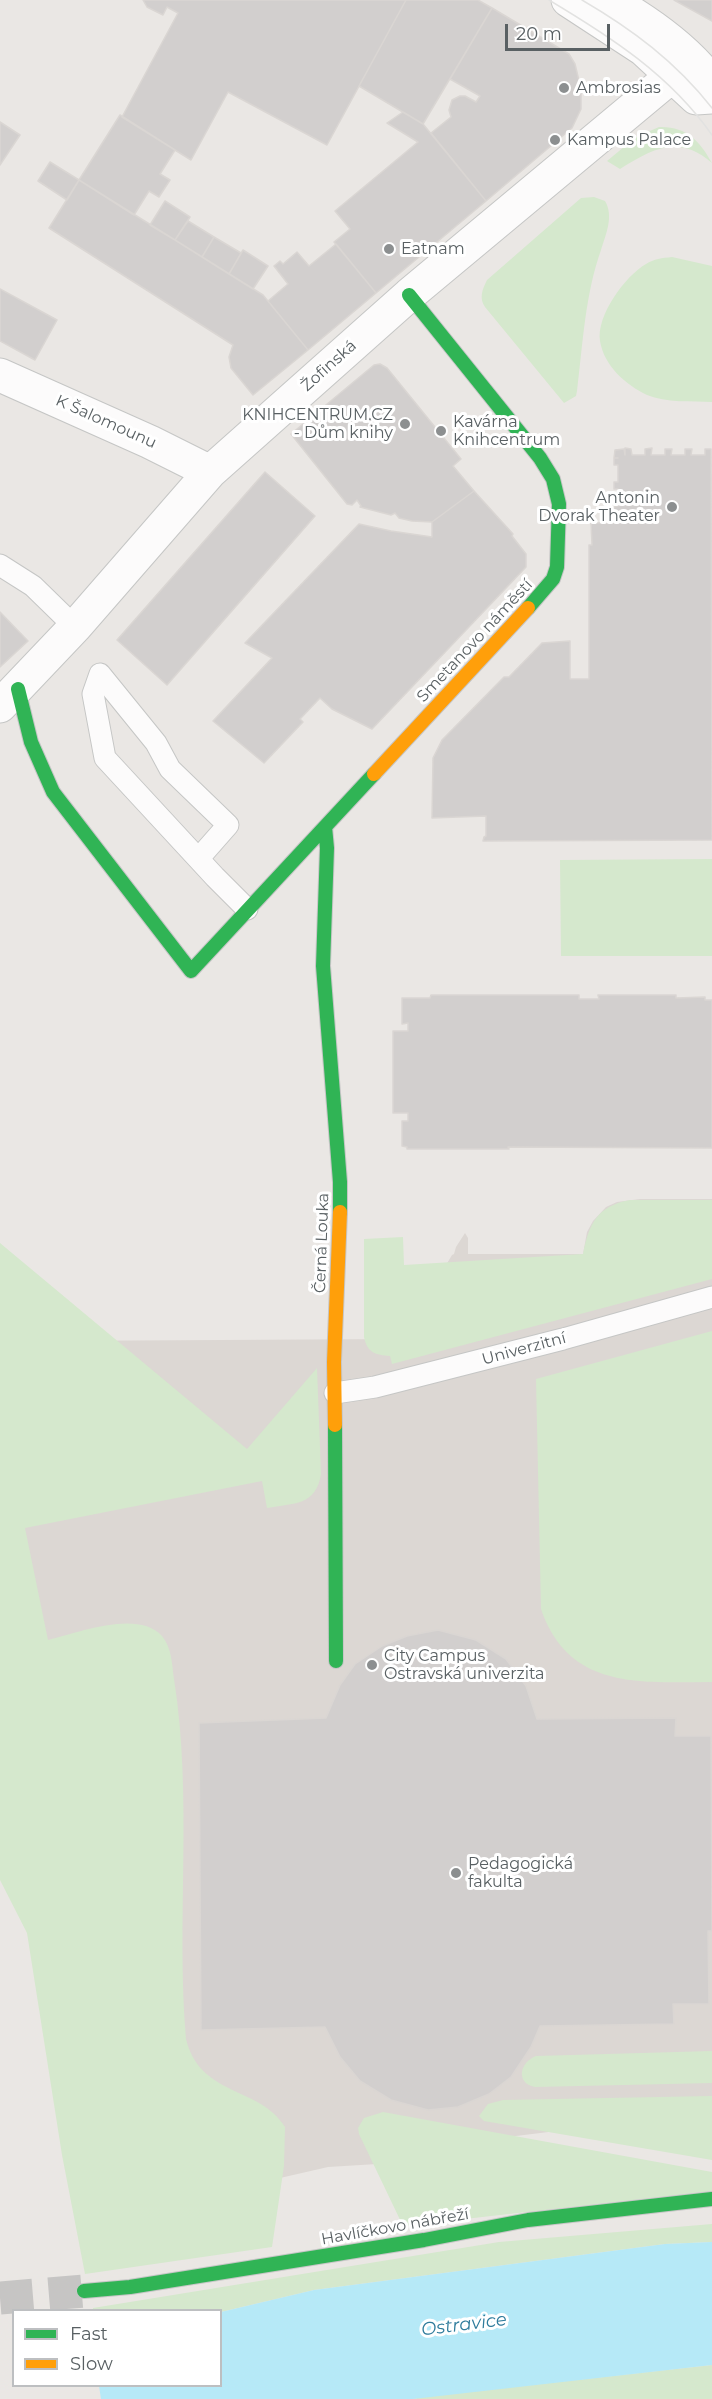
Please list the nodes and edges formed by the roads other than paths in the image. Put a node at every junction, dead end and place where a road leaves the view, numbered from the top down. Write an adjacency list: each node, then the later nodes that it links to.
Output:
1 (568, 0): 2 (street)
2 (611, 14): 3 (street); 5 (street)
3 (692, 72): 4 (street); 5 (street, Žofinská)
4 (712, 97)
5 (623, 116): 6 (street, Žofinská)
6 (409, 295): 8 (street, Žofinská); 12 (street, Smetanovo náměstí)
7 (0, 375): 8 (street, K Šalomounu)
8 (210, 472): 10 (street, Žofinská)
9 (0, 565): 10 (lane)
10 (75, 627): 11 (street, Žofinská)
11 (9, 697): 14 (street, Smetanovo náměstí)
12 (325, 826): 14 (street, Smetanovo náměstí); 16 (street, Černá Louka)
13 (199, 858): 13 (lane); 14 (lane)
14 (247, 909)
15 (712, 1297): 16 (lane, Univerzitní)
16 (335, 1393): 17 (street, Černá Louka)
17 (336, 1661)
18 (712, 2199): 19 (street, Havlíčkovo nábřeží)
19 (84, 2291)

